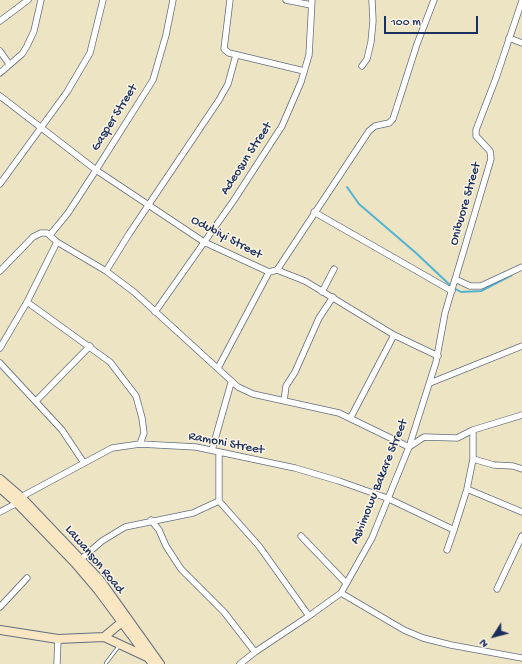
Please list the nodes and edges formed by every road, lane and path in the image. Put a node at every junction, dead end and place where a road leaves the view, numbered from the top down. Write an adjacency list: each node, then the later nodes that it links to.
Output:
1 (28, 0): 11 (street)
2 (41, 0): 16 (street)
3 (103, 0): 21 (street)
4 (173, 0): 22 (street, Gasper Street)
5 (230, 0): 15 (street)
6 (286, 0): 10 (street)
7 (372, 0): 17 (street)
8 (434, 0): 25 (street)
9 (522, 1): 12 (street, Onibuore Street)
10 (311, 2): 18 (street, Adeosun Street)
11 (0, 21)
12 (509, 38): 13 (street); 35 (street, Onibuore Street)
13 (522, 43)
14 (0, 51): 16 (street)
15 (236, 55): 18 (street); 24 (street)
16 (9, 64): 19 (street)
17 (362, 66)
18 (304, 71): 28 (street, Adeosun Street)
19 (0, 73)
20 (0, 96): 21 (street, Odubiyi Street)
21 (40, 127): 22 (street, Odubiyi Street); 23 (street)
22 (96, 170): 24 (street, Odubiyi Street); 26 (street, Gasper Street)
23 (0, 184)
24 (148, 205): 28 (street, Odubiyi Street); 33 (street)
25 (314, 212): 31 (street); 36 (street)
26 (50, 236): 27 (street); 32 (street)
27 (57, 242): 33 (street); 39 (street)
28 (204, 242): 34 (street, Odubiyi Street); 40 (street, Adeosun Street)
29 (522, 266): 35 (street)
30 (334, 269): 37 (street)
31 (277, 270): 34 (street, Odubiyi Street); 37 (street)
32 (0, 271)
33 (106, 271): 40 (street)
34 (269, 272): 47 (street)
35 (454, 281): 36 (street, Onibuore Street)
36 (452, 290): 45 (street, Ashimowu Bakare Street)
37 (322, 292): 38 (street)
38 (333, 297): 41 (street); 51 (street)
39 (27, 302): 42 (street); 44 (street)
40 (155, 312): 47 (street)
41 (394, 335): 45 (street); 53 (street)
42 (90, 346): 50 (street); 55 (street)
43 (522, 346): 49 (street)
44 (0, 348)
45 (438, 356): 49 (street, Ashimowu Bakare Street)
46 (0, 363): 50 (street)
47 (218, 368): 48 (street)
48 (231, 383): 51 (street); 57 (street)
49 (430, 383): 56 (street, Ashimowu Bakare Street)
50 (36, 401): 60 (street)
51 (284, 401): 53 (street)
52 (522, 416): 54 (street)
53 (350, 417): 56 (street)
54 (473, 430): 56 (street); 59 (street)
55 (140, 444): 57 (street, Ramoni Street); 60 (street, Ramoni Street)
56 (409, 447): 65 (street, Ashimowu Bakare Street)
57 (212, 450): 58 (street, Ramoni Street)
58 (220, 453): 65 (street, Ramoni Street); 67 (street)
59 (473, 459): 61 (street); 64 (street)
60 (84, 463): 66 (street, Ramoni Street)
61 (522, 468)
62 (0, 480): 66 (main road, Lawanson Road)
63 (0, 488): 66 (main road, Lawanson Road)
64 (467, 489): 69 (street); 71 (street)
65 (387, 498): 71 (street, Ramoni Street); 77 (street, Ashimowu Bakare Street)
66 (19, 500): 68 (street, Ramoni Street); 75 (main road, Lawanson Road); 82 (main road, Lawanson Road)
67 (219, 501): 70 (street); 81 (street)
68 (0, 512)
69 (522, 512)
70 (151, 520): 75 (street); 87 (street)
71 (454, 530): 74 (street)
72 (301, 536): 77 (street)
73 (522, 536): 78 (street)
74 (447, 550)
75 (80, 560): 92 (main road, Lawanson Road)
76 (27, 578): 80 (street)
77 (346, 583): 79 (street, Ashimowu Bakare Street)
78 (497, 589)
79 (341, 593): 81 (street, Ashimowu Bakare Street); 88 (street)
80 (0, 607)
81 (310, 616): 87 (street, Ashimowu Bakare Street)
82 (122, 622): 84 (main road); 89 (main road, Lawanson Road)
83 (0, 630): 85 (main road)
84 (104, 637): 85 (main road); 86 (main road)
85 (58, 639): 91 (street)
86 (119, 645): 89 (main road); 90 (lane)
87 (255, 652): 93 (street, Ashimowu Bakare Street)
88 (522, 658)
89 (151, 661)
90 (106, 663)
91 (57, 664)
92 (160, 664)
93 (240, 664)

